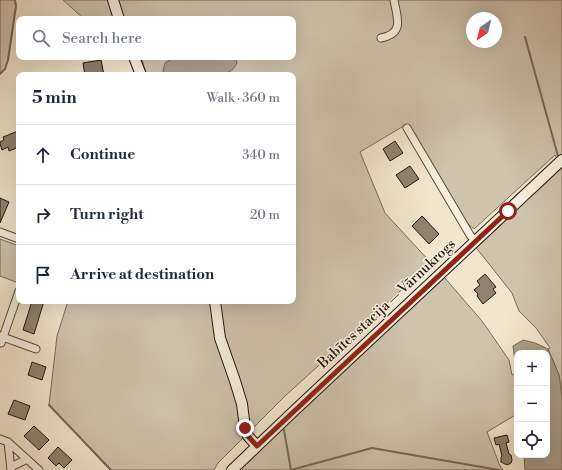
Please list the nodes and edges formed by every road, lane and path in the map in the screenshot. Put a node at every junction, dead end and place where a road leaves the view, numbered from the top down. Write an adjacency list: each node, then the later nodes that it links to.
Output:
1 (113, 0): 3 (main road)
2 (394, 0): 4 (street)
3 (118, 16)
4 (381, 38)
5 (135, 60): 6 (main road)
6 (140, 72)
7 (407, 128): 11 (street)
8 (562, 160): 11 (main road, Babītes stacija — Vārnukrogs)
9 (0, 232): 10 (street)
10 (16, 238)
11 (475, 242): 18 (main road, Babītes stacija — Vārnukrogs)
12 (16, 299): 14 (street)
13 (215, 304): 18 (main road)
14 (1, 339): 15 (street)
15 (36, 349)
16 (0, 439): 17 (street)
17 (8, 442): 19 (street); 20 (street)
18 (257, 446): 22 (main road, Babītes stacija — Vārnukrogs)
19 (27, 459): 20 (street); 21 (street)
20 (11, 468)
21 (39, 470)
22 (232, 470)

